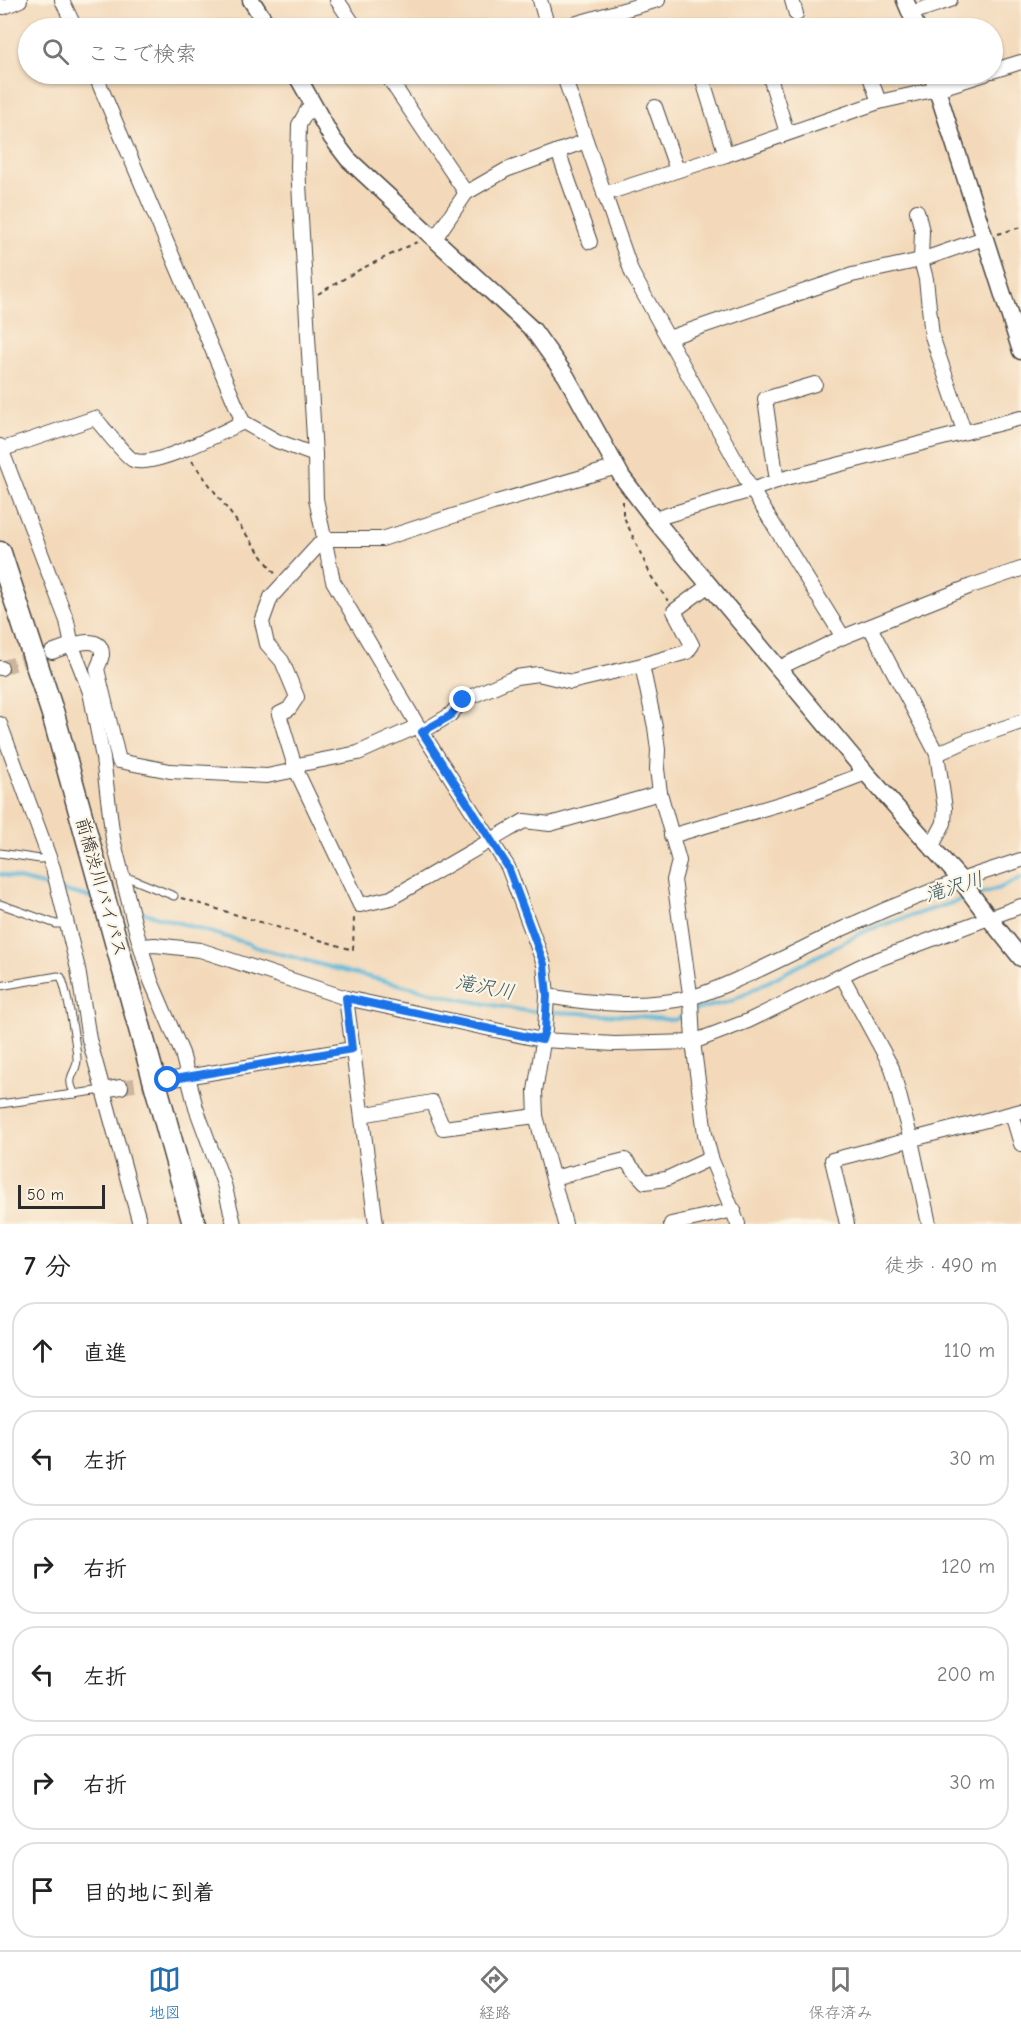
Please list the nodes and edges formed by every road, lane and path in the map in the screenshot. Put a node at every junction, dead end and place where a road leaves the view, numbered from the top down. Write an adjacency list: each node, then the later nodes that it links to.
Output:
1 (20, 0): 9 (street)
2 (62, 0): 11 (street)
3 (251, 0): 12 (street)
4 (337, 0): 13 (street)
5 (540, 0): 14 (street)
6 (658, 0): 8 (street)
7 (950, 0): 10 (street)
8 (638, 3): 15 (street)
9 (0, 6)
10 (911, 14)
11 (70, 18)
12 (263, 18)
13 (349, 18)
14 (545, 18)
15 (591, 18)
16 (1021, 62): 17 (street)
17 (1003, 68)
18 (99, 84): 48 (street)
19 (302, 84): 27 (street)
20 (393, 84): 35 (street)
21 (566, 84): 31 (street)
22 (704, 84): 33 (street)
23 (772, 84): 30 (street)
24 (873, 84): 28 (street)
25 (927, 84): 28 (street)
26 (936, 84): 40 (street)
27 (312, 102): 39 (street); 43 (street)
28 (879, 102): 30 (street)
29 (655, 107): 34 (street)
30 (787, 133): 33 (street)
31 (586, 141): 32 (street); 36 (street)
32 (558, 151): 35 (street); 41 (street)
33 (726, 155): 34 (street)
34 (677, 170): 36 (street)
35 (466, 193): 39 (street)
36 (604, 194): 44 (street)
37 (917, 211): 42 (street)
38 (1021, 226): 40 (path)
39 (432, 238): 43 (path); 53 (street)
40 (984, 238): 42 (street); 45 (street)
41 (590, 242)
42 (921, 260): 44 (street); 49 (street)
43 (306, 301): 52 (street)
44 (668, 338): 55 (street)
45 (1021, 351)
46 (815, 384): 54 (street)
47 (1021, 417): 49 (street)
48 (243, 422): 51 (street); 52 (street)
49 (964, 431): 54 (street)
50 (1, 448): 51 (street); 65 (street)
51 (184, 450): 60 (path)
52 (315, 455): 57 (street)
53 (620, 472): 56 (street); 57 (street); 62 (path)
54 (777, 481): 55 (street)
55 (752, 490): 56 (street); 64 (street)
56 (654, 519): 61 (street)
57 (324, 539): 60 (street); 71 (street)
58 (0, 553): 90 (highway, 前橋渋川バイパス)
59 (1021, 569): 63 (street)
60 (283, 584): 73 (street)
61 (709, 585): 62 (street); 68 (street)
62 (674, 611): 67 (street)
63 (870, 627): 64 (street); 72 (street)
64 (843, 637): 68 (street)
65 (72, 646): 66 (street); 73 (street); 83 (street)
66 (52, 652)
67 (642, 665): 71 (street); 75 (street)
68 (779, 669): 74 (street)
69 (1021, 722): 72 (street)
70 (0, 724): 81 (street)
71 (420, 729): 73 (street); 77 (street)
72 (937, 754): 78 (street)
73 (296, 770): 86 (street)
74 (866, 773): 76 (street); 78 (street)
75 (660, 793): 76 (street); 77 (street)
76 (672, 836): 96 (street)
77 (491, 840): 86 (street); 95 (street)
78 (932, 846): 82 (street)
79 (0, 852): 81 (lane)
80 (1021, 860): 82 (street)
81 (51, 863): 89 (street)
82 (960, 879): 88 (street); 96 (street)
83 (124, 882): 84 (lane); 90 (street)
84 (174, 896): 86 (path)
85 (0, 904): 89 (lane)
86 (360, 905)
87 (1021, 906): 88 (street)
88 (988, 918): 91 (street); 92 (street)
89 (66, 919): 103 (street)
90 (131, 938): 94 (street); 100 (street); 115 (highway, 前橋渋川バイパス)
91 (1021, 958)
92 (842, 976): 98 (street); 109 (street)
93 (0, 986): 104 (lane)
94 (346, 998): 97 (street); 99 (street)
95 (547, 999): 96 (street); 97 (street)
96 (691, 999): 98 (street)
97 (543, 1035): 98 (street); 108 (street)
98 (693, 1042): 111 (street)
99 (352, 1049): 100 (street); 107 (street)
100 (188, 1076): 101 (street); 116 (street)
101 (168, 1080)
102 (122, 1087): 103 (street)
103 (104, 1090): 104 (lane); 114 (street)
104 (75, 1094): 105 (lane)
105 (0, 1104)
106 (1016, 1112): 109 (street); 110 (street)
107 (362, 1115): 108 (street); 117 (street)
108 (536, 1116): 112 (street)
109 (911, 1140): 121 (street); 122 (street)
110 (1021, 1144)
111 (711, 1158): 112 (street); 113 (street)
112 (553, 1178): 118 (street)
113 (734, 1210): 119 (street); 120 (street)
114 (140, 1224)
115 (194, 1224)
116 (234, 1224)
117 (376, 1224)
118 (564, 1224)
119 (671, 1224)
120 (738, 1224)
121 (847, 1224)
122 (929, 1224)

